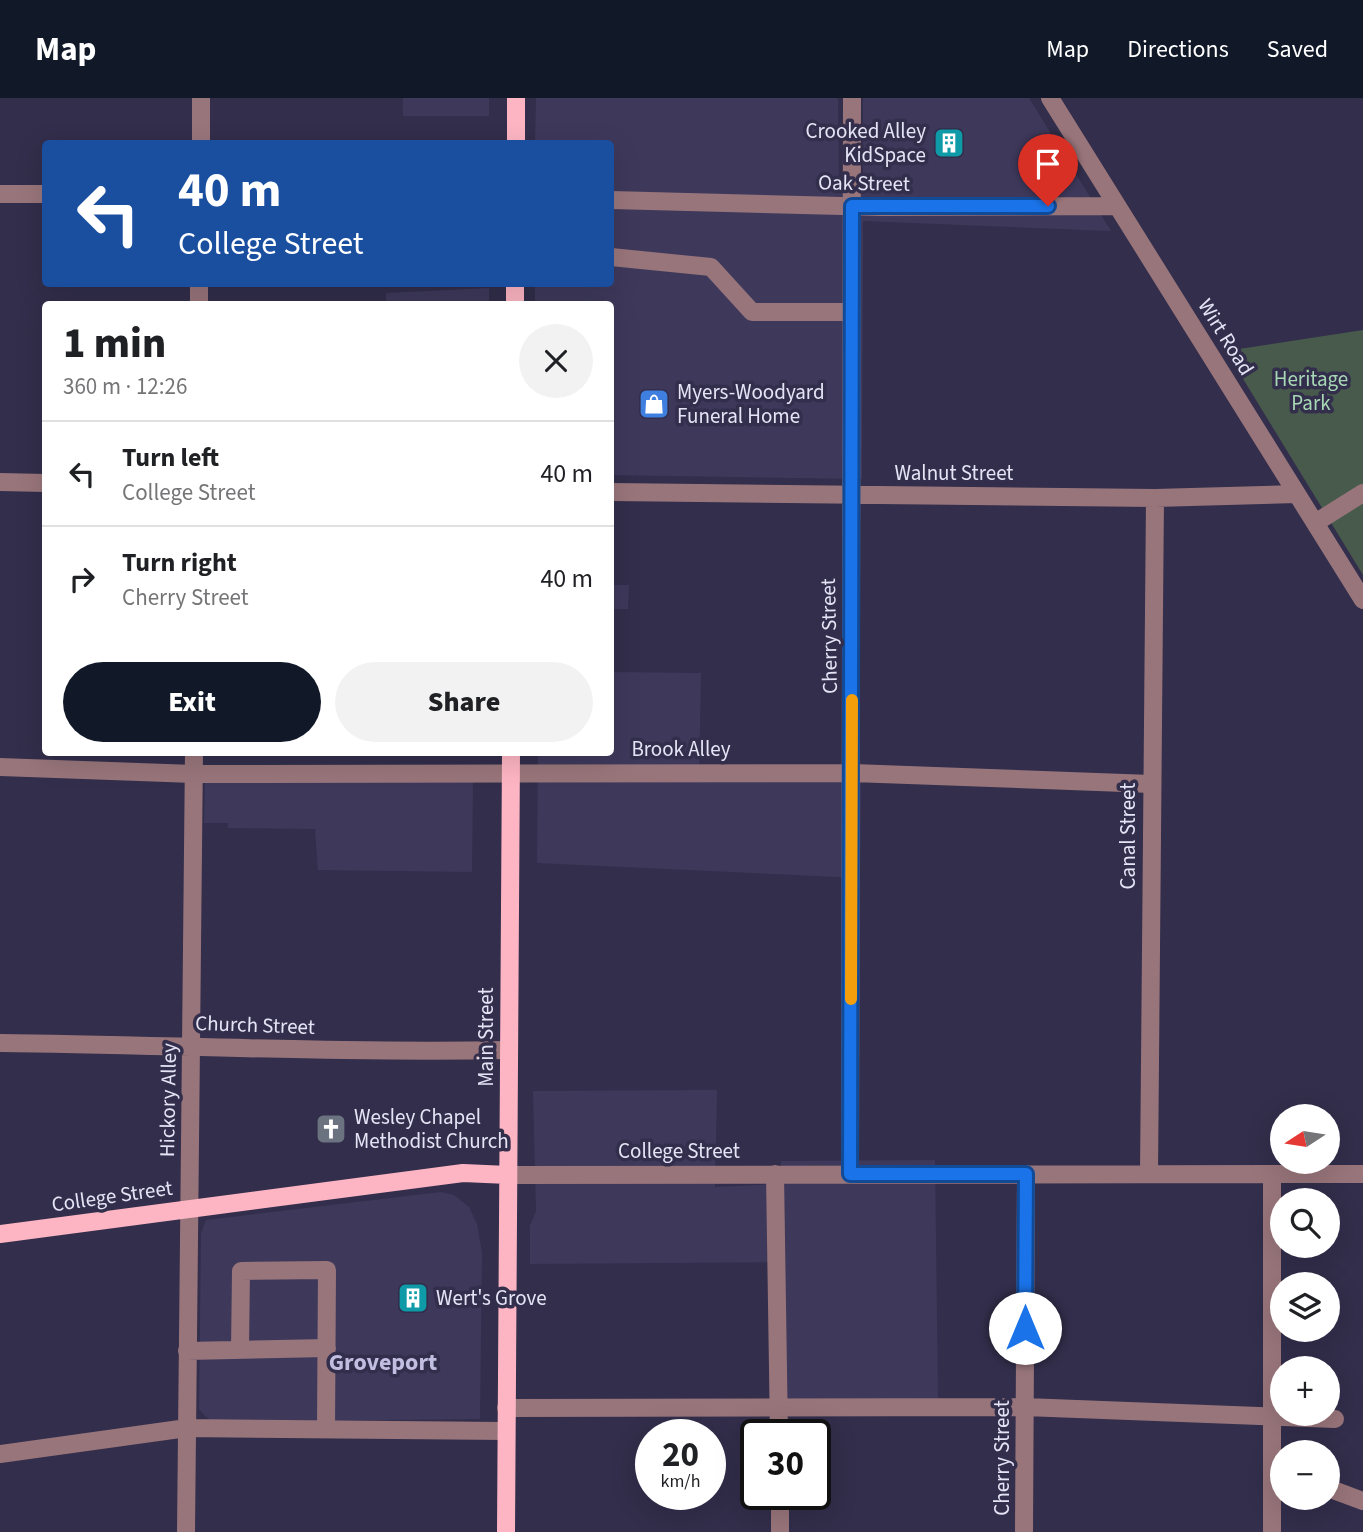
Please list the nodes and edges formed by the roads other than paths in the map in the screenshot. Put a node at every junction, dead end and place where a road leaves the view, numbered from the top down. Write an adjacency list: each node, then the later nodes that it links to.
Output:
1 (201, 98): 5 (street)
2 (516, 98): 6 (main road)
3 (852, 98): 10 (street, Cherry Street)
4 (1050, 98): 11 (street, Wirt Road)
5 (201, 140)
6 (516, 140)
7 (0, 194): 8 (street)
8 (42, 194)
9 (614, 200): 10 (street, Oak Street)
10 (852, 206): 11 (street, Oak Street); 13 (street, Cherry Street)
11 (1117, 206): 18 (street, Wirt Road)
12 (614, 257): 13 (street)
13 (852, 312): 19 (street, Cherry Street)
14 (0, 482): 15 (street)
15 (42, 483)
16 (614, 492): 19 (street, Walnut Street)
17 (1363, 493): 21 (street)
18 (1297, 494): 20 (street, Walnut Street); 21 (street, Wirt Road)
19 (850, 495): 20 (street, Walnut Street); 27 (street, Cherry Street)
20 (1155, 498): 29 (street, Canal Street)
21 (1315, 523): 22 (street, Wirt Road)
22 (1363, 600)
23 (194, 756): 28 (street, Hickory Alley)
24 (511, 756): 26 (main road, Main Street)
25 (0, 766): 28 (street, Brook Alley)
26 (511, 772): 27 (street, Brook Alley); 28 (street, Brook Alley); 32 (main road, Main Street)
27 (853, 773): 29 (street, Brook Alley); 34 (street, Cherry Street)
28 (194, 774): 31 (street, Hickory Alley)
29 (1152, 784): 36 (street, Canal Street)
30 (0, 1043): 31 (street, Church Street)
31 (191, 1046): 32 (street, Church Street); 42 (street, Hickory Alley)
32 (509, 1050): 41 (main road, Main Street)
33 (775, 1174): 34 (street, College Street); 41 (street, College Street); 50 (street)
34 (850, 1174): 35 (street, College Street)
35 (1026, 1174): 36 (street, College Street); 49 (street, Cherry Street)
36 (1150, 1174): 37 (street, College Street)
37 (1270, 1174)
38 (1272, 1174): 47 (street)
39 (1340, 1174): 40 (street, College Street)
40 (1363, 1174)
41 (508, 1175): 42 (main road, College Street); 48 (main road, Main Street)
42 (190, 1208): 43 (main road, College Street); 46 (street, Hickory Alley)
43 (0, 1234)
44 (327, 1348): 45 (street); 45 (street); 54 (street)
45 (240, 1350): 46 (street)
46 (187, 1351): 53 (street, Hickory Alley)
47 (1273, 1356)
48 (506, 1408): 50 (street); 55 (main road, Main Street)
49 (1025, 1408): 50 (street); 51 (street); 64 (street, Cherry Street)
50 (779, 1410): 52 (street)
51 (1270, 1417)
52 (779, 1419)
53 (187, 1427): 54 (street); 56 (street); 61 (street, Hickory Alley)
54 (326, 1429): 55 (street)
55 (506, 1431): 62 (main road, Main Street)
56 (0, 1454)
57 (1340, 1492): 58 (street)
58 (1363, 1501)
59 (780, 1510): 63 (street)
60 (1275, 1510): 65 (street)
61 (186, 1532)
62 (506, 1532)
63 (780, 1532)
64 (1024, 1532)
65 (1272, 1532)

